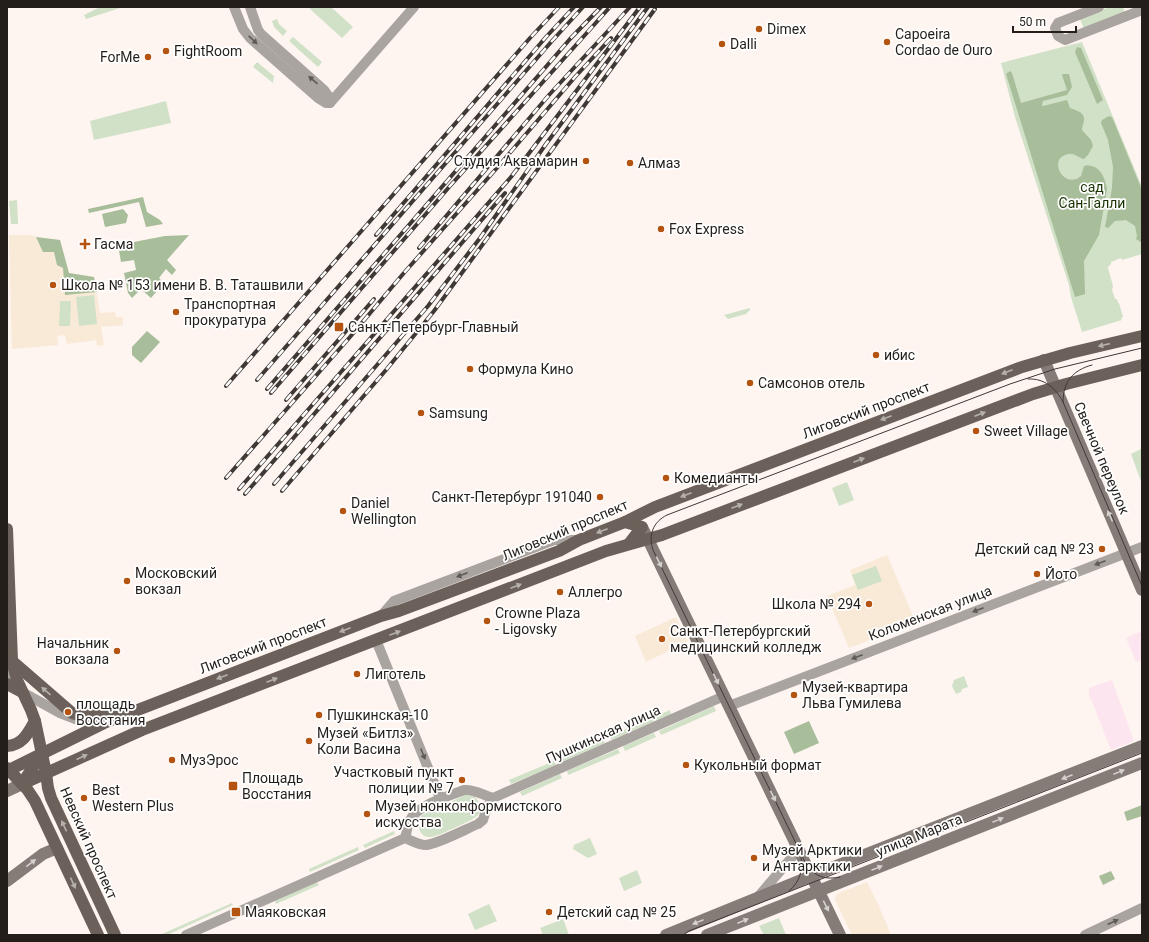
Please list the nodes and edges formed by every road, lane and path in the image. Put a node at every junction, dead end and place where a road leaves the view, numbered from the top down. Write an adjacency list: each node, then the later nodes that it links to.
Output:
1 (234, 7): 6 (street, one-way to 6)
2 (250, 7): 6 (street, one-way to 2)
3 (414, 7): 6 (street)
4 (1099, 7): 5 (street)
5 (1142, 10)
6 (330, 103)
7 (1142, 336): 8 (main road, Лиговский проспект, one-way to 8)
8 (1044, 360): 10 (street, Свечной переулок); 11 (main road, Лиговский проспект, one-way to 11)
9 (1142, 365): 10 (main road)
10 (1056, 387): 15 (main road, one-way to 10); 18 (street, Свечной переулок, one-way to 10)
11 (637, 516): 12 (main road, Лиговский проспект); 13 (street)
12 (625, 522): 13 (main road); 22 (main road, Лиговский проспект, one-way to 22)
13 (642, 527): 15 (street); 16 (main road)
14 (7, 529): 21 (main road)
15 (648, 538): 16 (main road); 27 (street, one-way to 27)
16 (629, 544): 20 (main road, one-way to 16)
17 (1142, 547): 18 (street, Коломенская улица)
18 (1126, 553): 19 (street, Свечной переулок); 27 (street, Коломенская улица, one-way to 27)
19 (1142, 590)
20 (376, 640): 25 (main road, one-way to 20); 41 (street, one-way to 41)
21 (12, 661): 26 (main road); 28 (main road, one-way to 21)
22 (238, 671): 25 (main road); 28 (main road, Лиговский проспект, one-way to 28)
23 (7, 674): 26 (street, Невский проспект)
24 (7, 684): 26 (main road)
25 (246, 690): 36 (main road, one-way to 25)
26 (22, 692): 29 (main road, Невский проспект); 30 (street)
27 (727, 701): 40 (street, Пушкинская улица); 45 (street, one-way to 45)
28 (119, 718): 30 (main road, Лиговский проспект)
29 (35, 721): 31 (main road); 33 (main road, Невский проспект)
30 (104, 723): 33 (main road, Лиговский проспект)
31 (7, 746)
32 (1142, 746): 46 (street, улица Марата, one-way to 46)
33 (42, 753): 35 (main road, Лиговский проспект); 36 (main road, Невский проспект); 37 (main road)
34 (1142, 763): 48 (street, улица Марата, one-way to 34)
35 (8, 770): 37 (main road)
36 (46, 773): 37 (main road); 52 (main road, Невский проспект, one-way to 36)
37 (22, 784): 38 (street); 44 (main road)
38 (7, 791)
39 (482, 795): 40 (street); 41 (street); 42 (street)
40 (493, 798): 42 (street)
41 (441, 800): 43 (street)
42 (487, 807): 43 (street)
43 (409, 837): 53 (street)
44 (56, 848): 47 (street, one-way to 44); 51 (main road, one-way to 51)
45 (799, 849): 46 (street); 49 (street, улица Марата)
46 (812, 876): 48 (street); 49 (street, улица Марата)
47 (7, 882)
48 (819, 891): 55 (street, улица Марата, one-way to 48); 56 (street, one-way to 56)
49 (756, 898): 54 (street, улица Марата, one-way to 54)
50 (1142, 908): 57 (street, one-way to 50)
51 (98, 935)
52 (115, 935)
53 (186, 935)
54 (666, 935)
55 (707, 935)
56 (840, 935)
57 (1085, 935)

